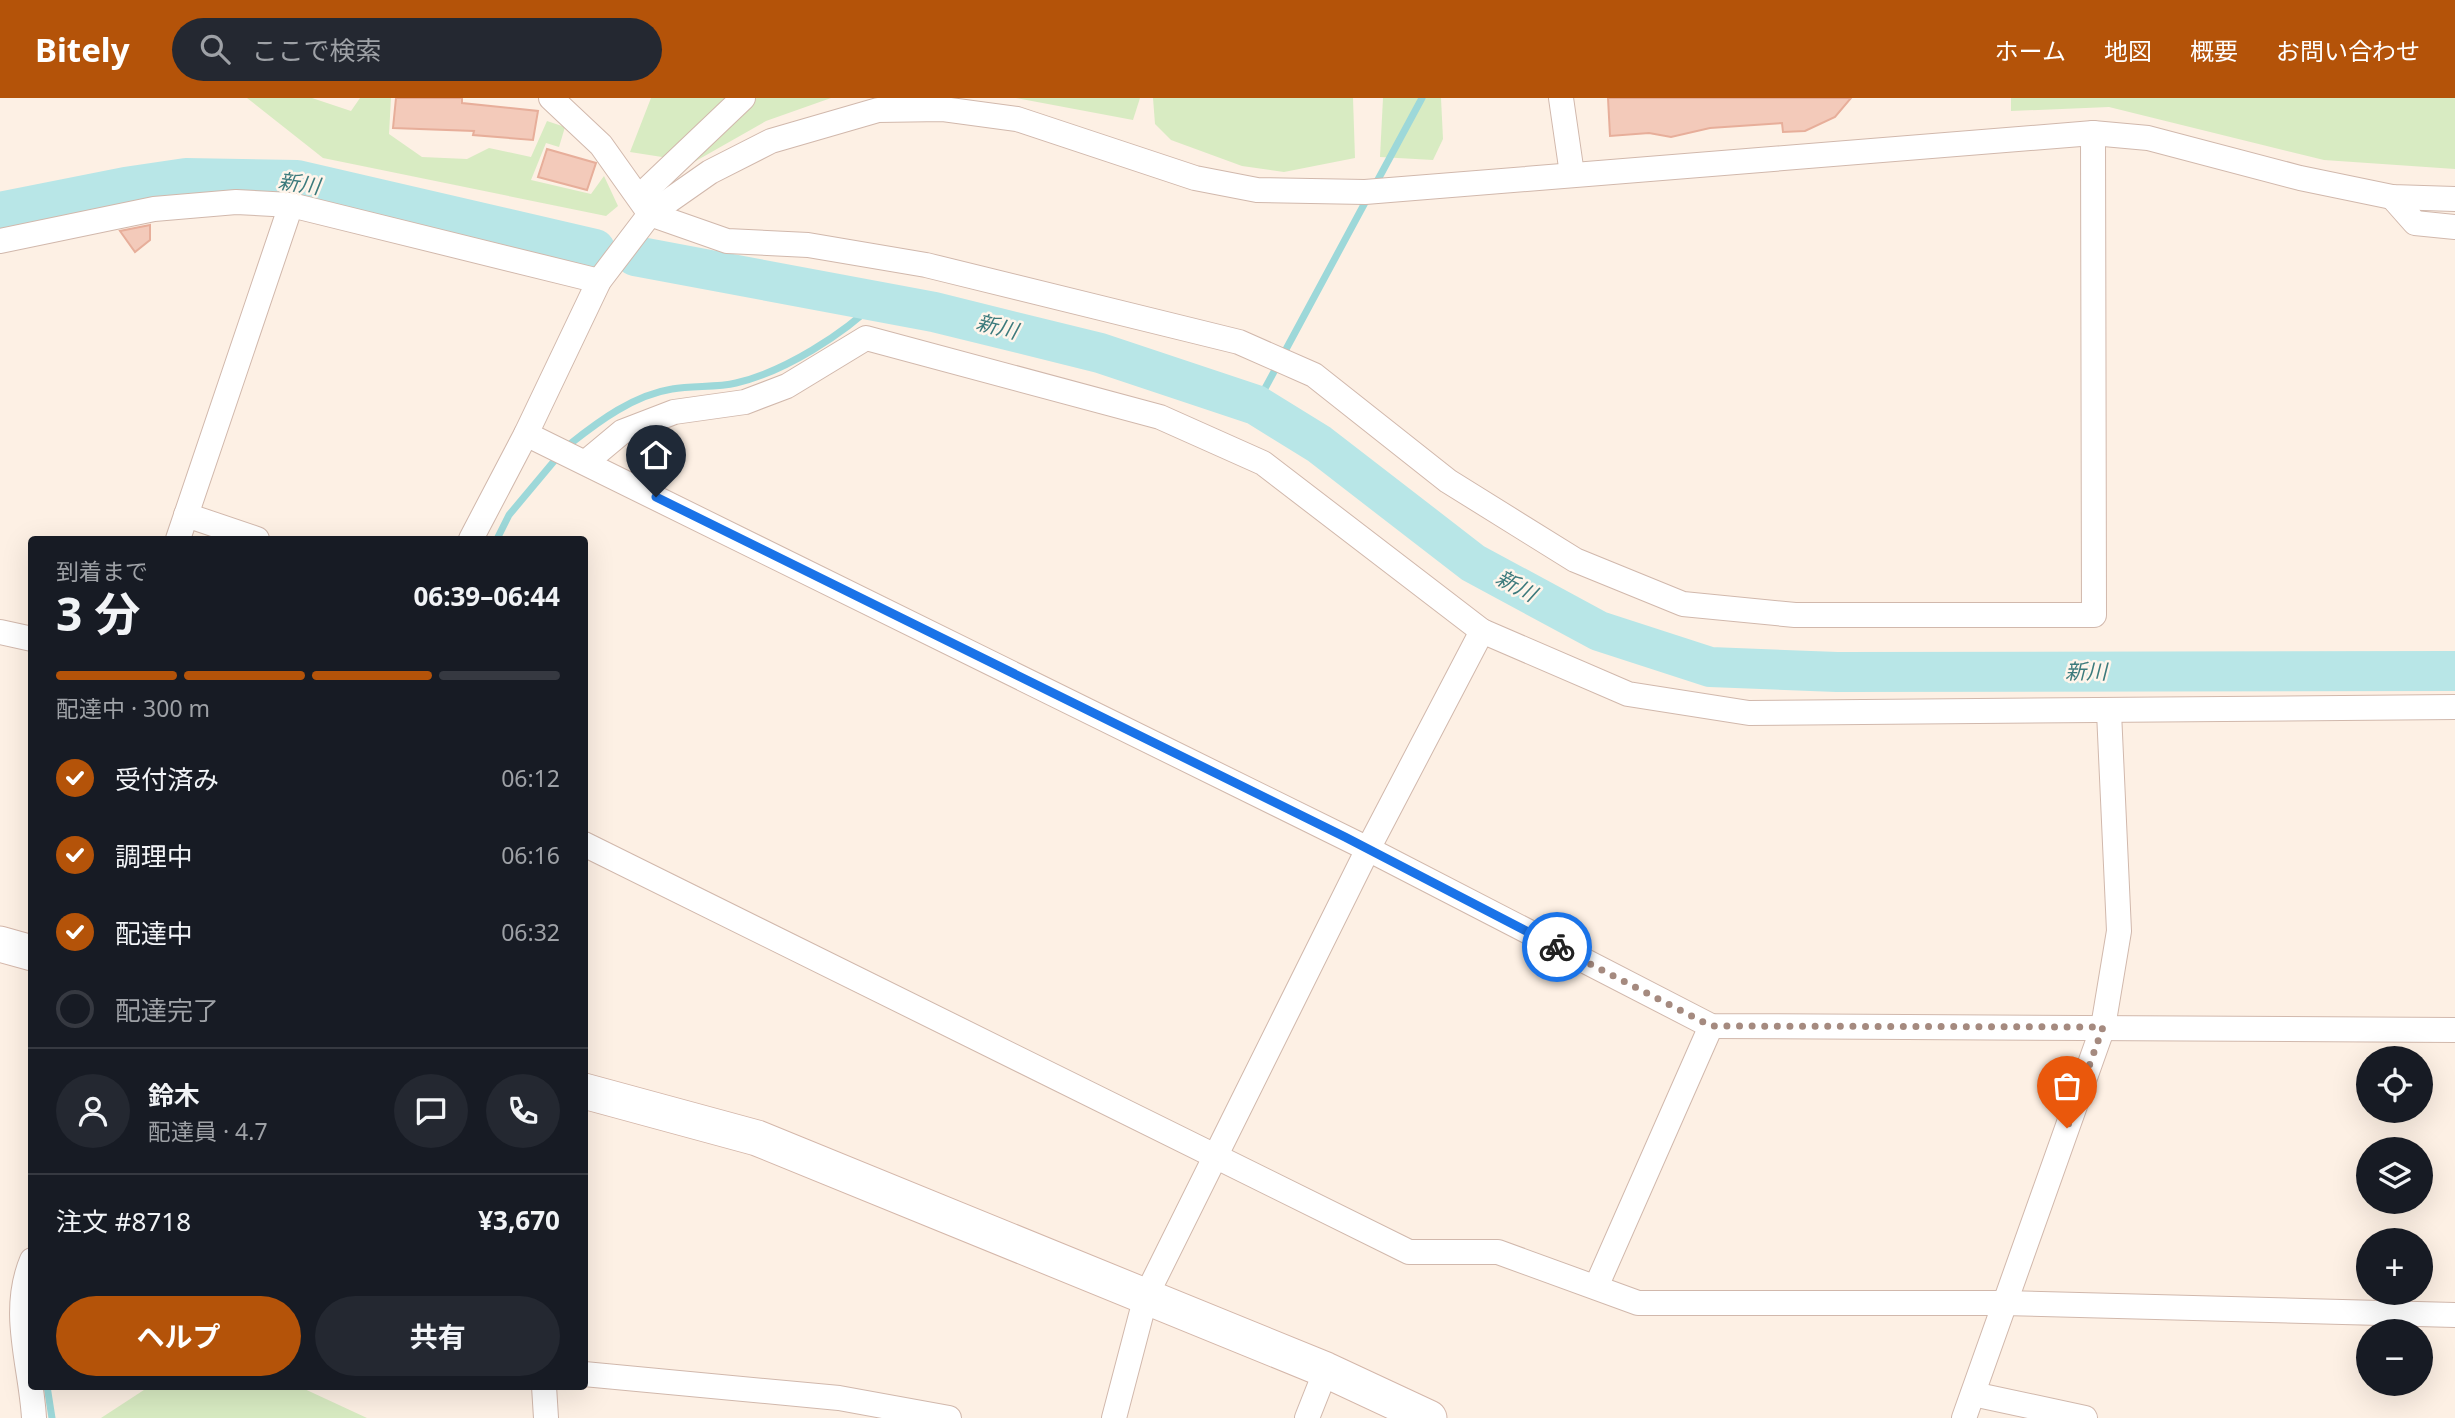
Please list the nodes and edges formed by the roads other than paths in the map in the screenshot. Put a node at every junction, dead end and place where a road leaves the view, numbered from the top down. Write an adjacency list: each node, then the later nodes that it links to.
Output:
1 (551, 98): 9 (street)
2 (743, 98): 9 (street)
3 (1561, 98): 5 (street)
4 (2094, 133): 5 (street); 6 (street); 9 (street)
5 (1572, 174): 9 (street)
6 (2392, 197): 7 (street); 10 (street)
7 (2455, 199)
8 (290, 205): 11 (street); 12 (street); 15 (street)
9 (645, 205): 12 (street)
10 (2455, 227)
11 (0, 242)
12 (599, 281): 13 (street)
13 (526, 434): 14 (street); 18 (street)
14 (586, 462): 19 (street); 25 (street)
15 (186, 515): 16 (street); 17 (street)
16 (179, 536)
17 (248, 536)
18 (473, 536)
19 (1482, 631): 23 (street); 25 (street)
20 (0, 632): 21 (street)
21 (28, 638)
22 (2455, 707): 23 (street)
23 (2109, 712): 29 (street)
24 (588, 846): 32 (street)
25 (1368, 849): 28 (street); 32 (street)
26 (0, 944): 27 (street)
27 (28, 952)
28 (1711, 1026): 29 (street); 34 (street)
29 (2103, 1027): 30 (street); 36 (street)
30 (2455, 1030)
31 (588, 1092): 35 (street)
32 (1214, 1158): 34 (street); 35 (street)
33 (28, 1277): 40 (street)
34 (1596, 1287): 36 (street)
35 (1146, 1296): 38 (street); 47 (street)
36 (2003, 1303): 37 (street); 43 (street)
37 (2455, 1315)
38 (1326, 1370): 48 (street); 49 (street)
39 (588, 1374): 46 (street)
40 (28, 1379)
41 (30, 1390): 44 (street)
42 (544, 1390): 45 (street)
43 (1973, 1394): 50 (street); 51 (street)
44 (34, 1418)
45 (546, 1418)
46 (949, 1418)
47 (1114, 1418)
48 (1307, 1418)
49 (1429, 1418)
50 (1964, 1418)
51 (2085, 1418)

